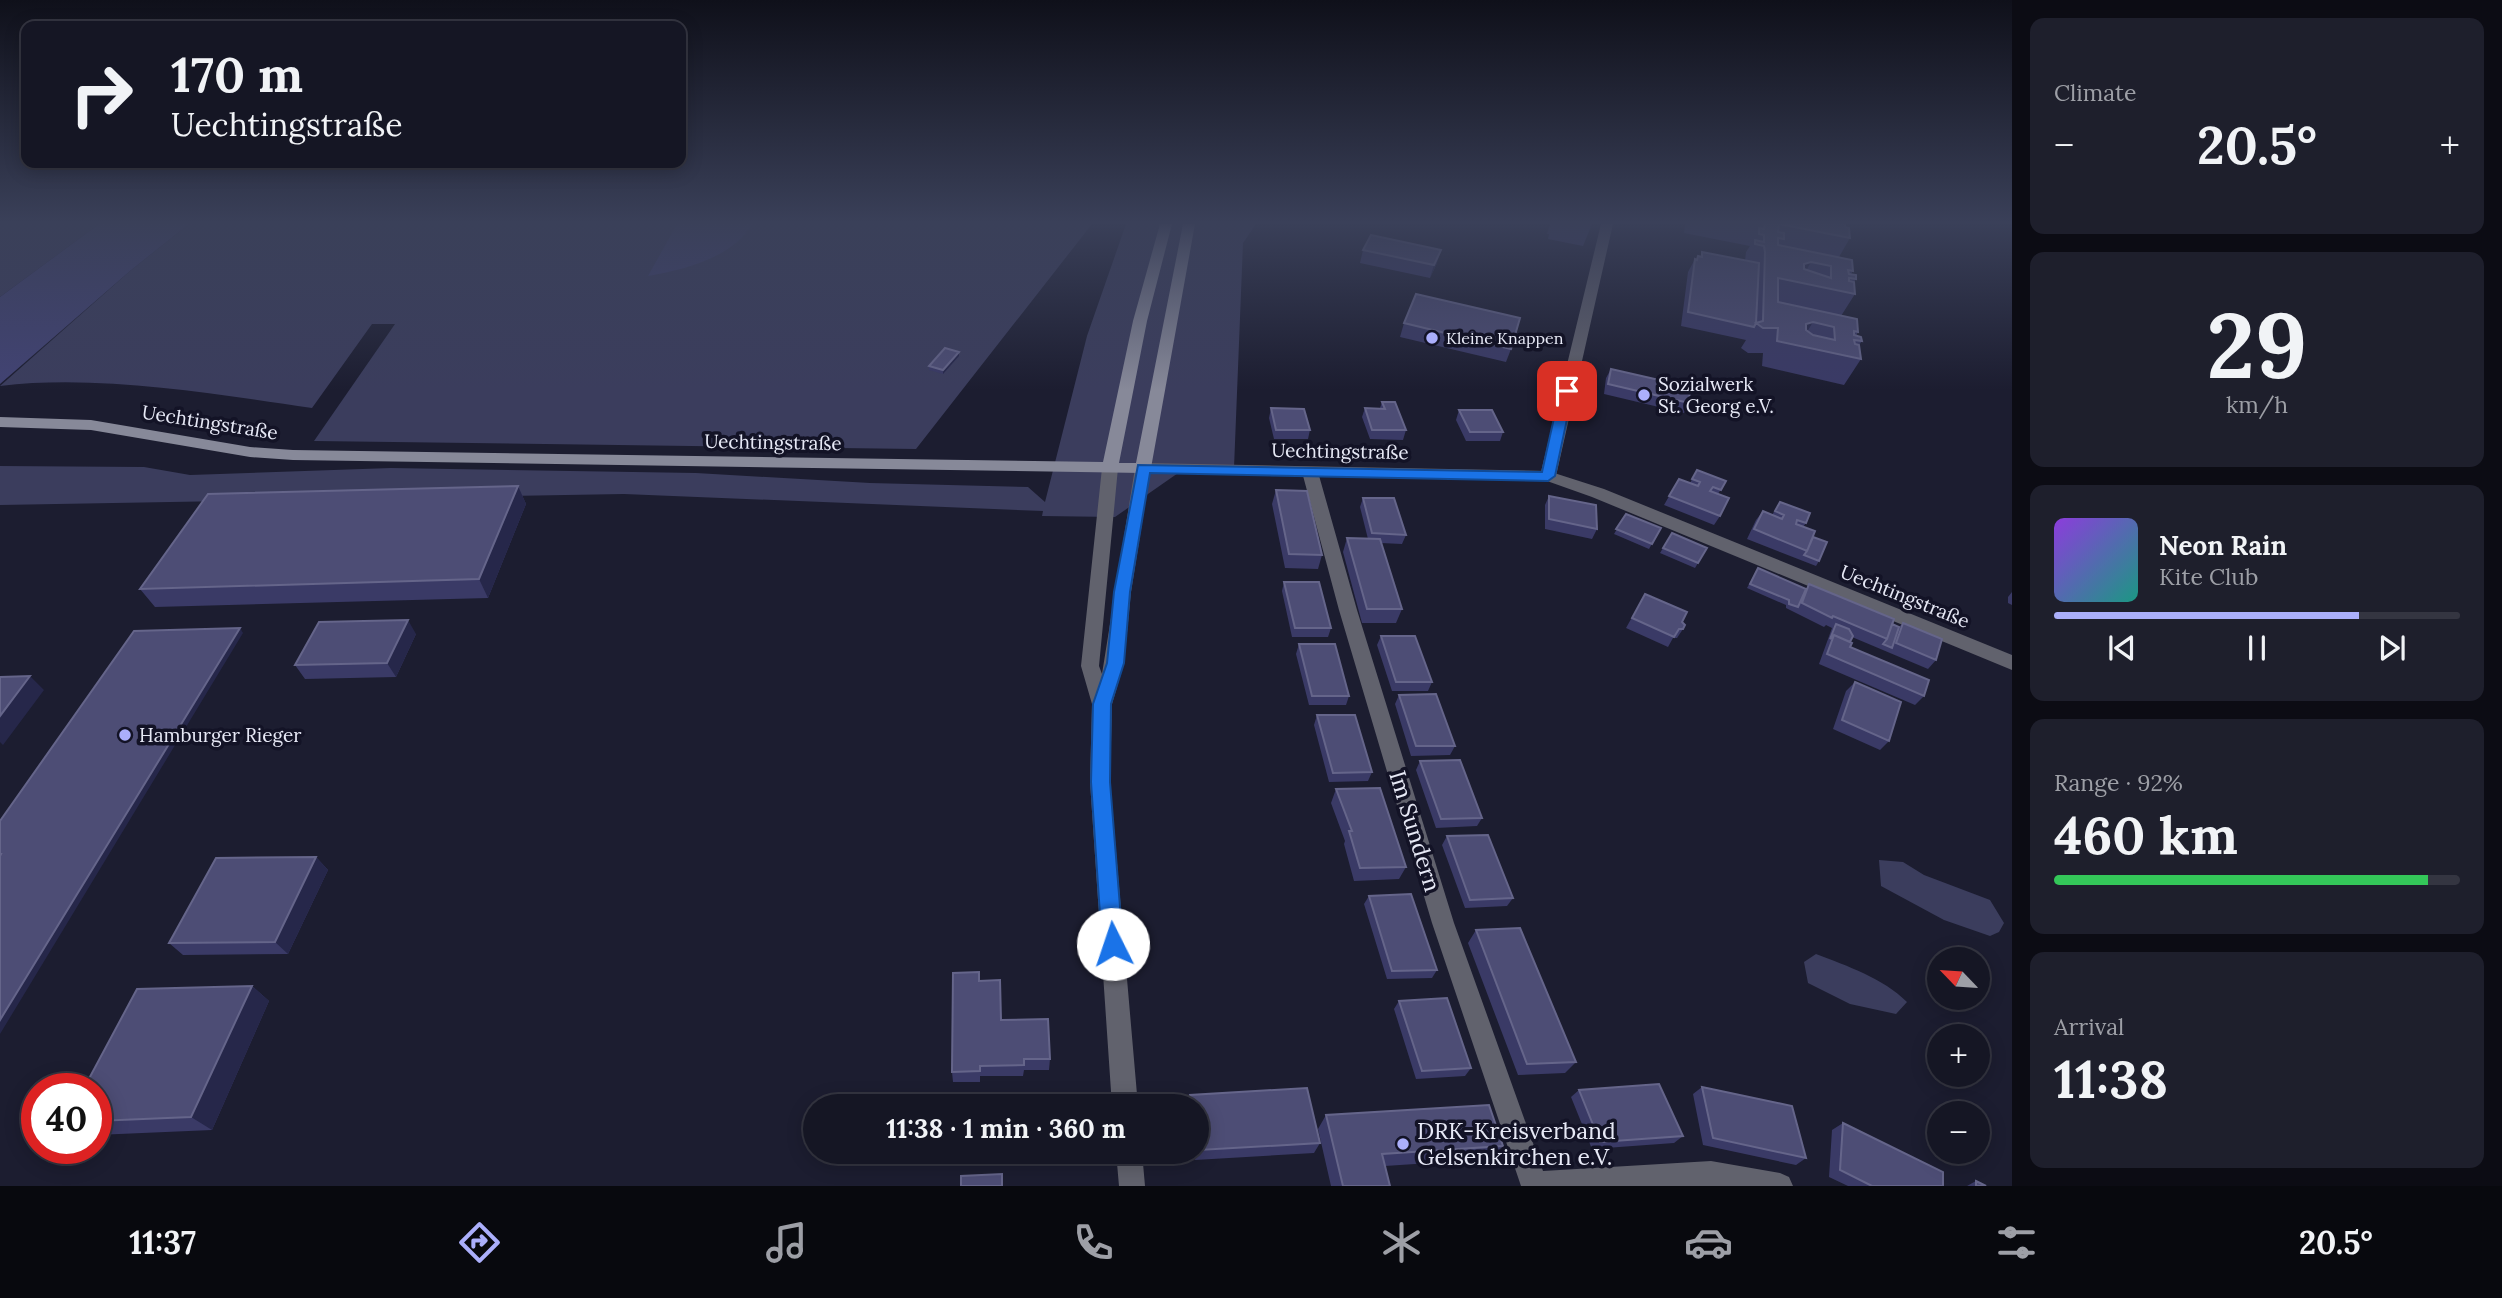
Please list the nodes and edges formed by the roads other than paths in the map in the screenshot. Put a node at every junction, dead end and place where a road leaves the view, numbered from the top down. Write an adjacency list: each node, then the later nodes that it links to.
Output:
1 (1151, 279): 5 (main road)
2 (1179, 279): 6 (main road)
3 (1594, 279): 8 (street)
4 (0, 422): 5 (main road, Uechtingstraße)
5 (1110, 468): 6 (main road, Uechtingstraße); 10 (street)
6 (1143, 468): 7 (street, Uechtingstraße); 10 (street)
7 (1310, 472): 8 (street, Uechtingstraße); 14 (street, Im Sundern)
8 (1548, 476): 9 (street, Uechtingstraße)
9 (2012, 663)
10 (1102, 704): 11 (street)
11 (1124, 1094)
12 (1130, 1164): 13 (street)
13 (1132, 1186)
14 (1534, 1186): 15 (street, Im Sundern)
15 (1780, 1186)

